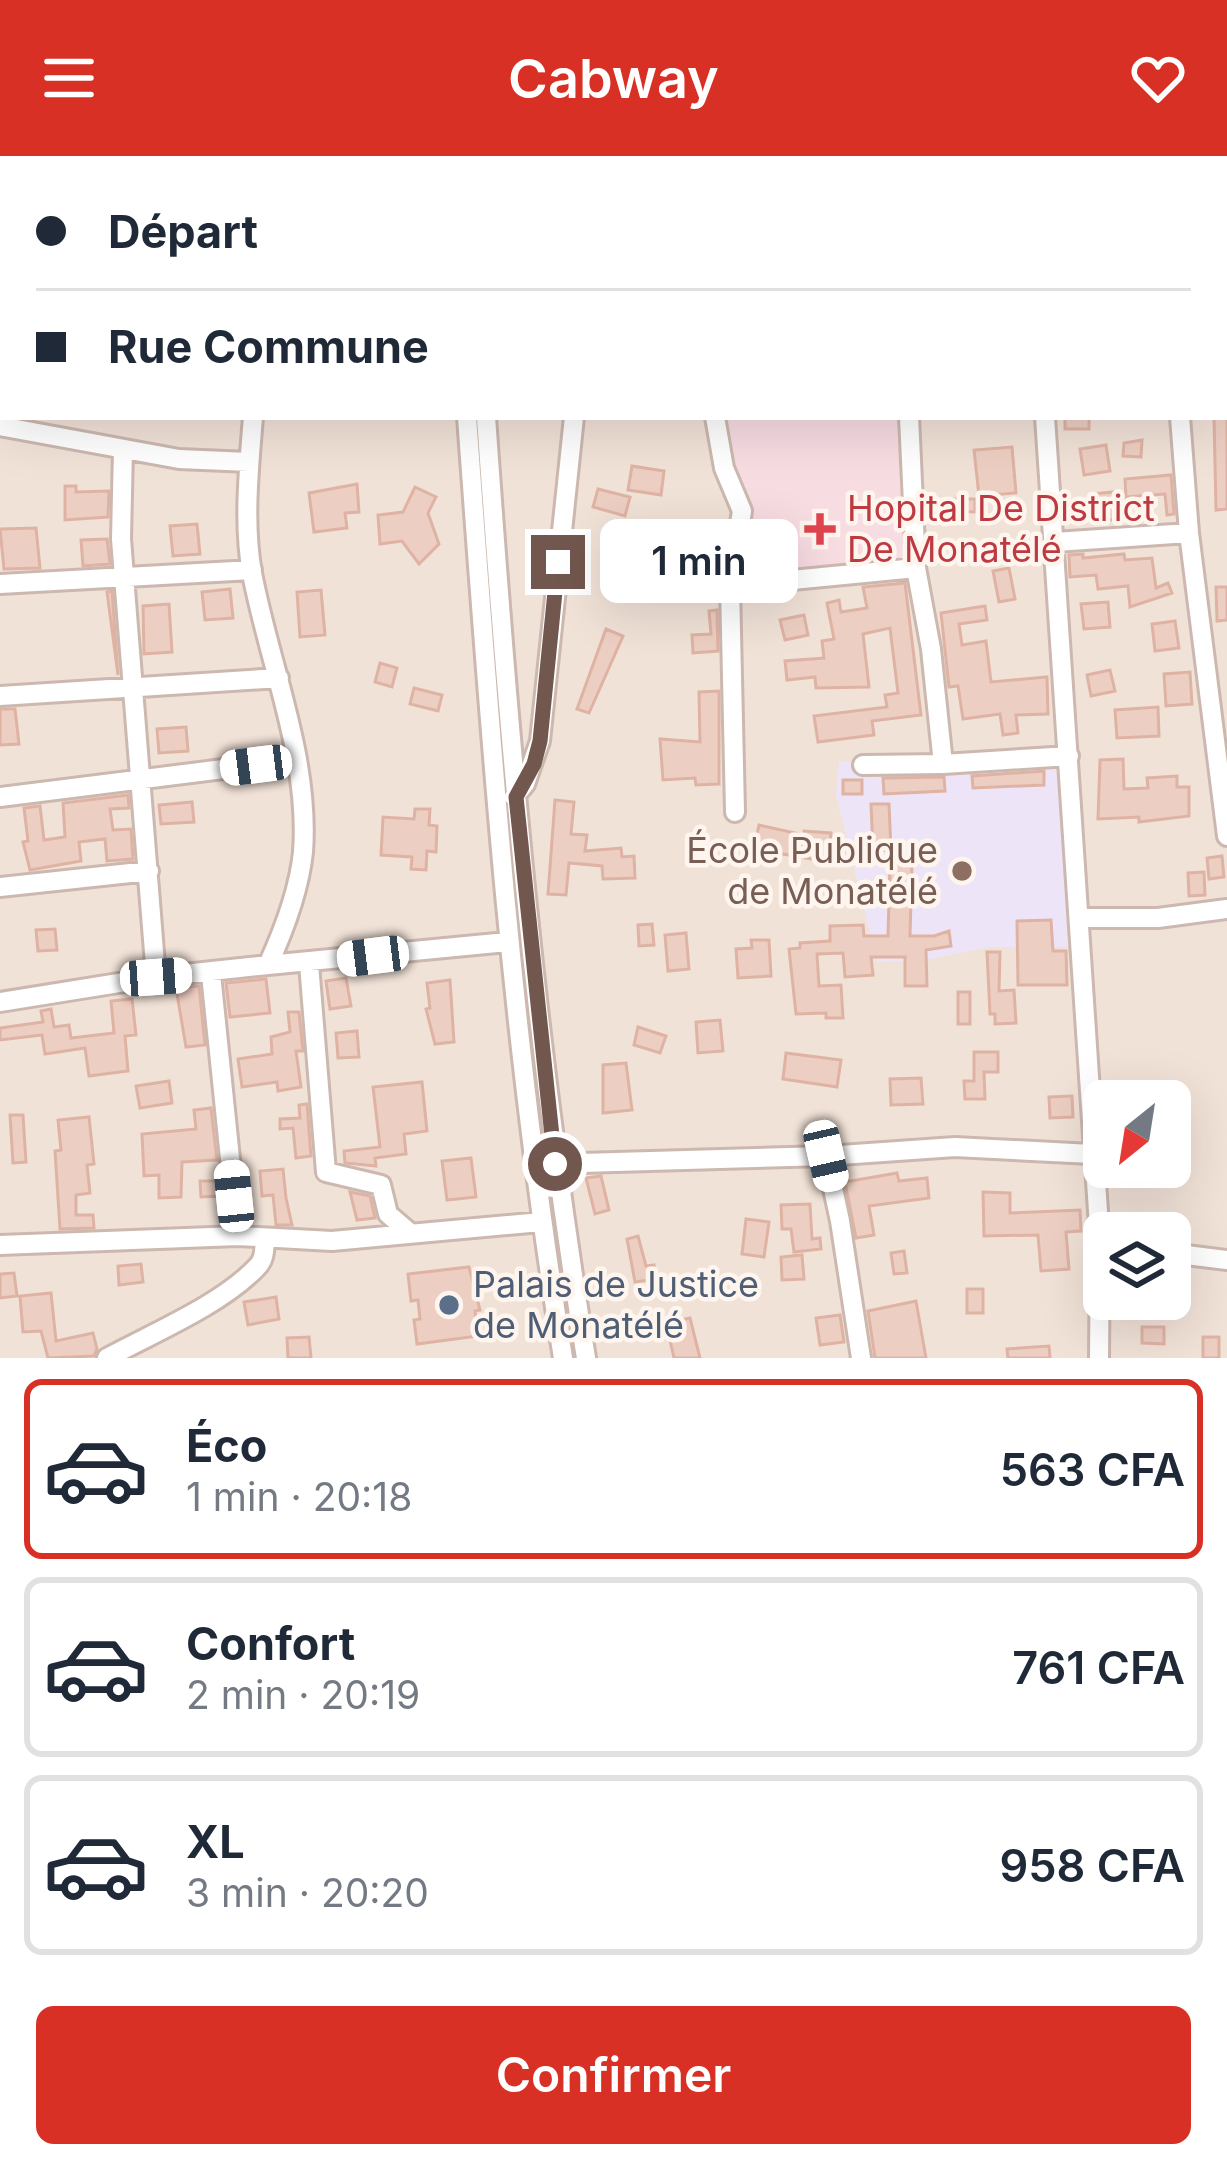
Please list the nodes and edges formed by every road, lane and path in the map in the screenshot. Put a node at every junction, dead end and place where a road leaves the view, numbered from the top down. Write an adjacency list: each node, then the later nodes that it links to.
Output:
1 (253, 420): 11 (street)
2 (468, 420): 12 (street)
3 (486, 420): 12 (street)
4 (574, 420): 29 (street)
5 (716, 420): 19 (street)
6 (909, 420): 15 (street)
7 (1046, 420): 14 (street)
8 (1180, 420): 13 (street)
9 (0, 427): 10 (street)
10 (123, 449): 11 (street); 17 (street)
11 (249, 462): 16 (street)
12 (483, 510): 29 (street)
13 (1190, 533): 14 (street); 31 (street)
14 (1055, 542): 23 (street)
15 (916, 568): 19 (street); 25 (street)
16 (252, 570): 17 (street); 20 (street)
17 (124, 578): 18 (street); 21 (street)
18 (0, 584)
19 (730, 586): 30 (street)
20 (279, 678): 21 (street); 24 (street)
21 (132, 688): 22 (street); 27 (street)
22 (0, 696)
23 (1070, 756): 25 (street); 35 (street)
24 (295, 760): 27 (street); 38 (street)
25 (943, 764): 26 (street)
26 (863, 765)
27 (138, 779): 28 (street); 32 (street)
28 (0, 796)
29 (507, 797): 36 (street); 45 (street)
30 (735, 812)
31 (1227, 836)
32 (149, 871): 33 (street); 40 (street)
33 (0, 887)
34 (1227, 909): 35 (street)
35 (1082, 918): 42 (street)
36 (507, 942): 37 (street); 45 (street)
37 (309, 964): 38 (street); 47 (street)
38 (268, 965): 39 (street)
39 (211, 974): 40 (street); 48 (street)
40 (156, 977): 41 (street)
41 (0, 1002)
42 (1089, 1080)
43 (1083, 1154): 44 (street)
44 (826, 1156): 45 (street); 57 (street)
45 (545, 1163): 46 (street); 56 (street)
46 (541, 1222): 47 (street); 55 (street)
47 (409, 1232): 49 (street)
48 (238, 1236): 49 (street); 50 (street)
49 (265, 1240): 54 (street)
50 (0, 1244)
51 (1191, 1256): 52 (street)
52 (1227, 1260)
53 (1100, 1320): 58 (street)
54 (107, 1358)
55 (563, 1358)
56 (586, 1358)
57 (861, 1358)
58 (1099, 1358)

